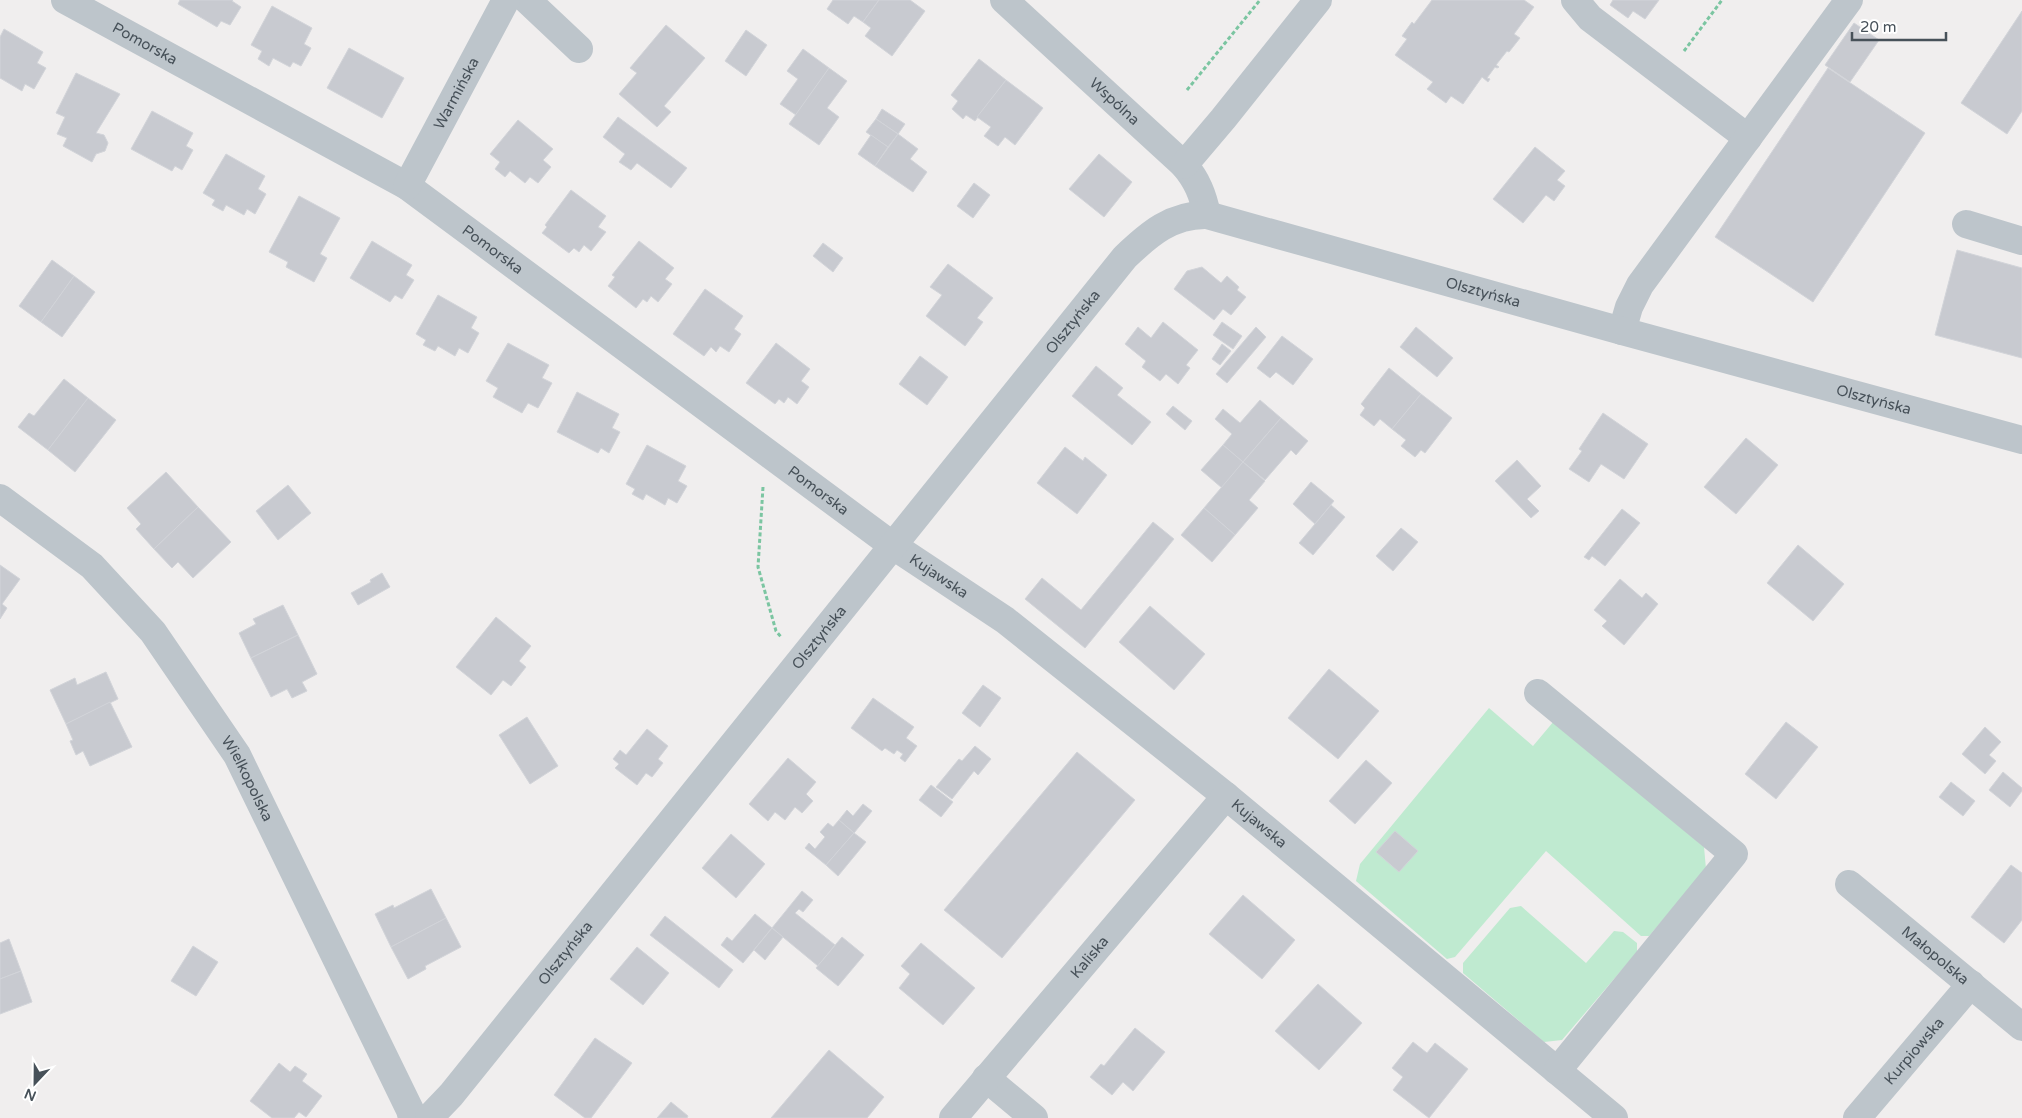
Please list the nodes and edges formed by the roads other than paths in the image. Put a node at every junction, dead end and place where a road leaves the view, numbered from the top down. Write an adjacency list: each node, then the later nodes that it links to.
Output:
1 (65, 0): 11 (street, Pomorska)
2 (506, 0): 11 (street, Warmińska)
3 (527, 0): 8 (street)
4 (1004, 0): 10 (street, Wspólna)
5 (1318, 0): 10 (street)
6 (1575, 0): 9 (street)
7 (1849, 0): 9 (street)
8 (579, 49)
9 (1748, 138): 15 (street)
10 (1184, 165): 12 (street, Wspólna)
11 (407, 186): 18 (street, Pomorska)
12 (1208, 215): 15 (street, Olsztyńska); 18 (street, Olsztyńska)
13 (1966, 224): 14 (street)
14 (2022, 241)
15 (1622, 331): 16 (street, Olsztyńska)
16 (2022, 440)
17 (0, 498): 26 (street, Wielkopolska)
18 (892, 545): 20 (street, Kujawska); 27 (street, Olsztyńska)
19 (1538, 693): 24 (street)
20 (1226, 796): 24 (street, Kujawska); 25 (street, Kaliska)
21 (1849, 884): 22 (street, Małopolska)
22 (1971, 984): 23 (street, Małopolska); 31 (street, Kurpiowska)
23 (2022, 1027)
24 (1557, 1071): 30 (street, Kujawska)
25 (986, 1078): 28 (street, Kaliska); 29 (street)
26 (412, 1118)
27 (429, 1118)
28 (953, 1118)
29 (1034, 1118)
30 (1614, 1118)
31 (1857, 1118)

